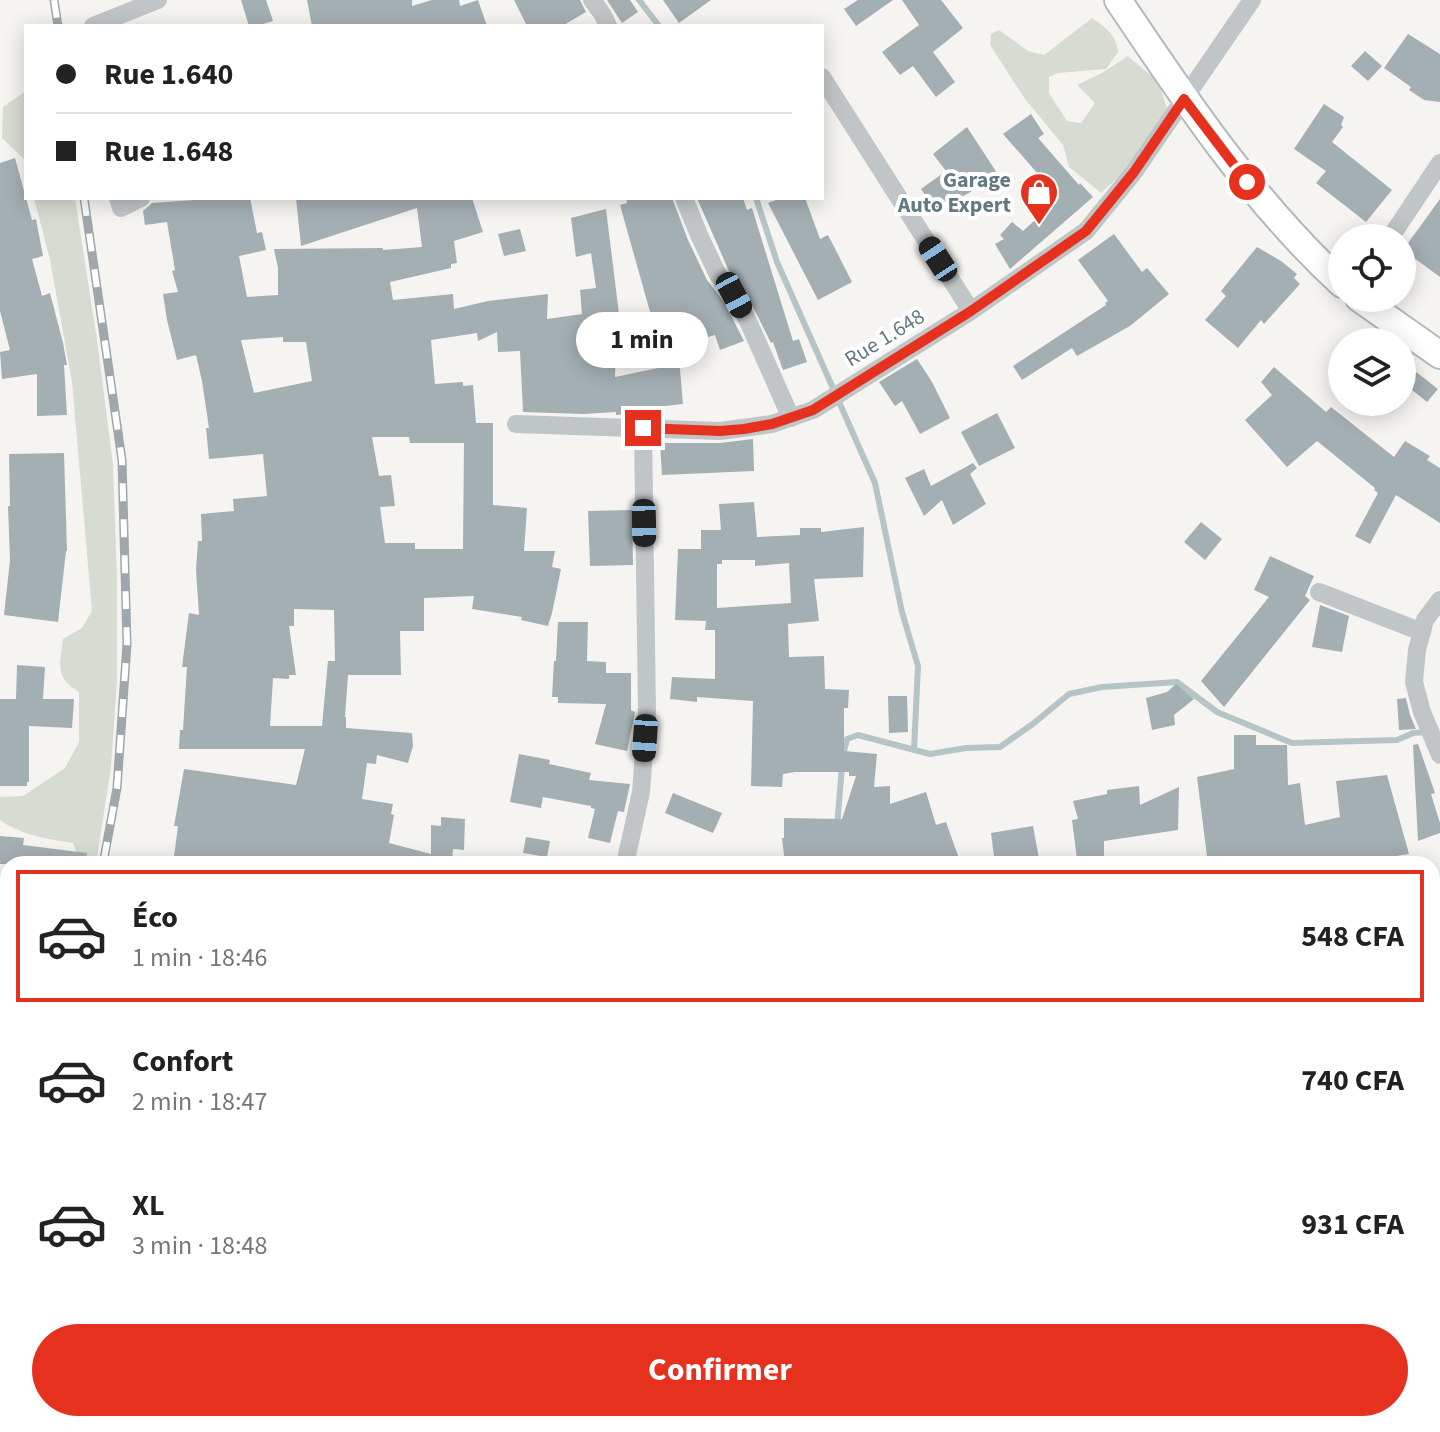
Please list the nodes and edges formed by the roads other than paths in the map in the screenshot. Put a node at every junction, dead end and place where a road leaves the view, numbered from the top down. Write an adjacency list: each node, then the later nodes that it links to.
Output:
1 (158, 0): 5 (street)
2 (592, 0): 6 (street)
3 (1118, 0): 8 (street)
4 (1252, 0): 8 (street, Rue 1.648)
5 (98, 24)
6 (607, 24)
7 (824, 80): 13 (street)
8 (1184, 99): 12 (street); 13 (street, Rue 1.648)
9 (1440, 163): 11 (street)
10 (685, 200): 16 (street)
11 (1399, 224)
12 (1328, 271)
13 (971, 311): 16 (street, Rue 1.648)
14 (1379, 312): 15 (street)
15 (1440, 355)
16 (791, 418): 18 (street, Rue 1.648)
17 (516, 424): 18 (street, Rue 1.648)
18 (643, 428): 23 (street)
19 (1319, 592): 21 (street)
20 (1440, 600): 21 (street)
21 (1422, 632): 22 (street)
22 (1440, 755)
23 (627, 856)

